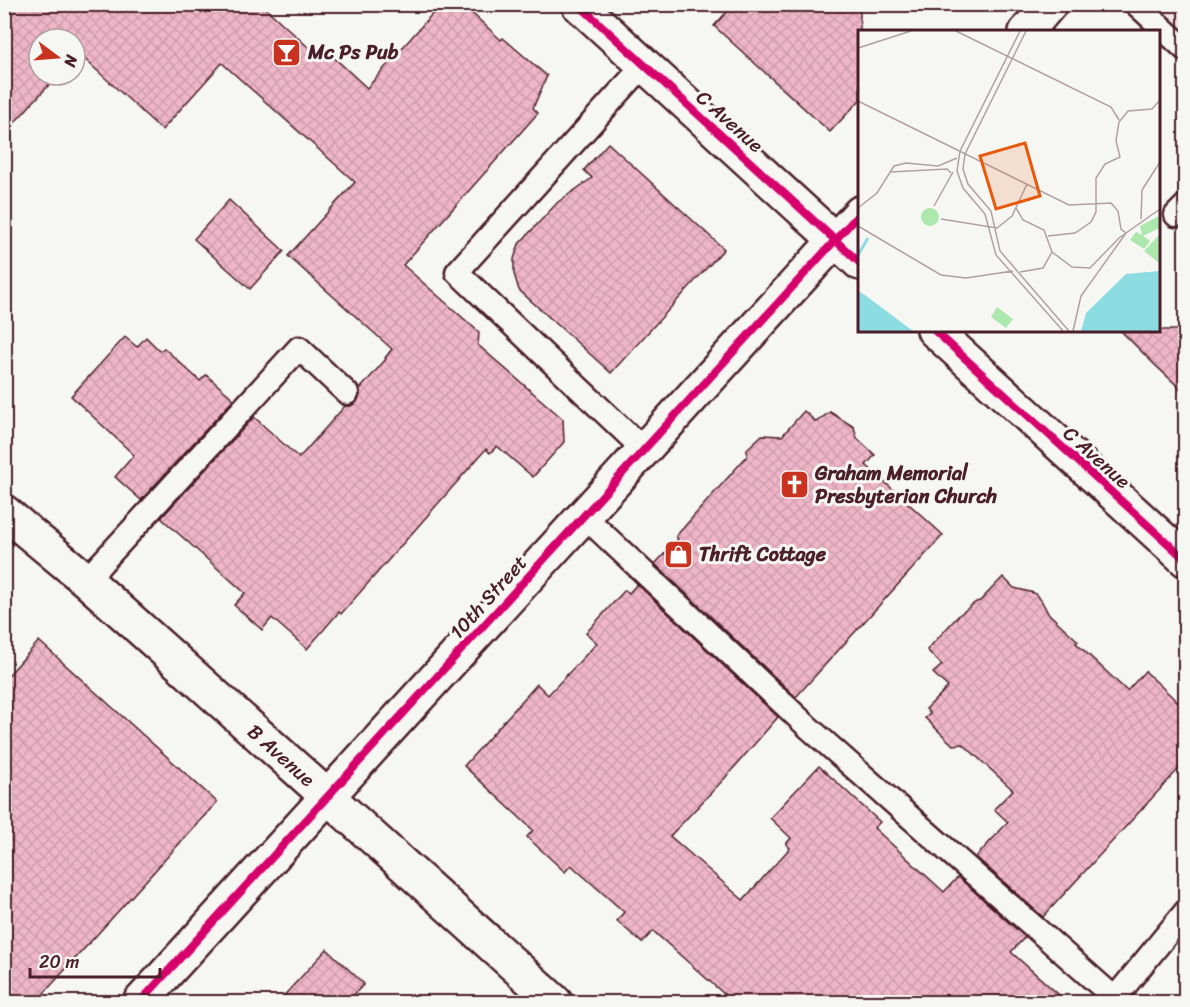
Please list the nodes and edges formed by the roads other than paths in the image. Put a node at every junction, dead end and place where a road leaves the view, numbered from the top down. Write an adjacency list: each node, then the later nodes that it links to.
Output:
1 (578, 4): 6 (street, C Avenue)
2 (1050, 4): 4 (street)
3 (1136, 4): 5 (lane)
4 (1028, 30)
5 (1185, 50)
6 (644, 65): 8 (street, C Avenue); 12 (lane)
7 (858, 215): 8 (street, 10th Street)
8 (835, 240): 9 (street, C Avenue); 12 (street, 10th Street)
9 (858, 261)
10 (936, 332): 15 (street, C Avenue)
11 (347, 393): 16 (lane)
12 (644, 450): 14 (street, 10th Street)
13 (4, 512): 16 (street, B Avenue)
14 (584, 516): 17 (street, 10th Street); 19 (lane)
15 (1185, 560)
16 (86, 580): 17 (street, B Avenue)
17 (328, 797): 20 (street, 10th Street); 21 (street, B Avenue)
18 (1185, 911): 19 (lane)
19 (1117, 1000)
20 (140, 1002)
21 (555, 1002)

